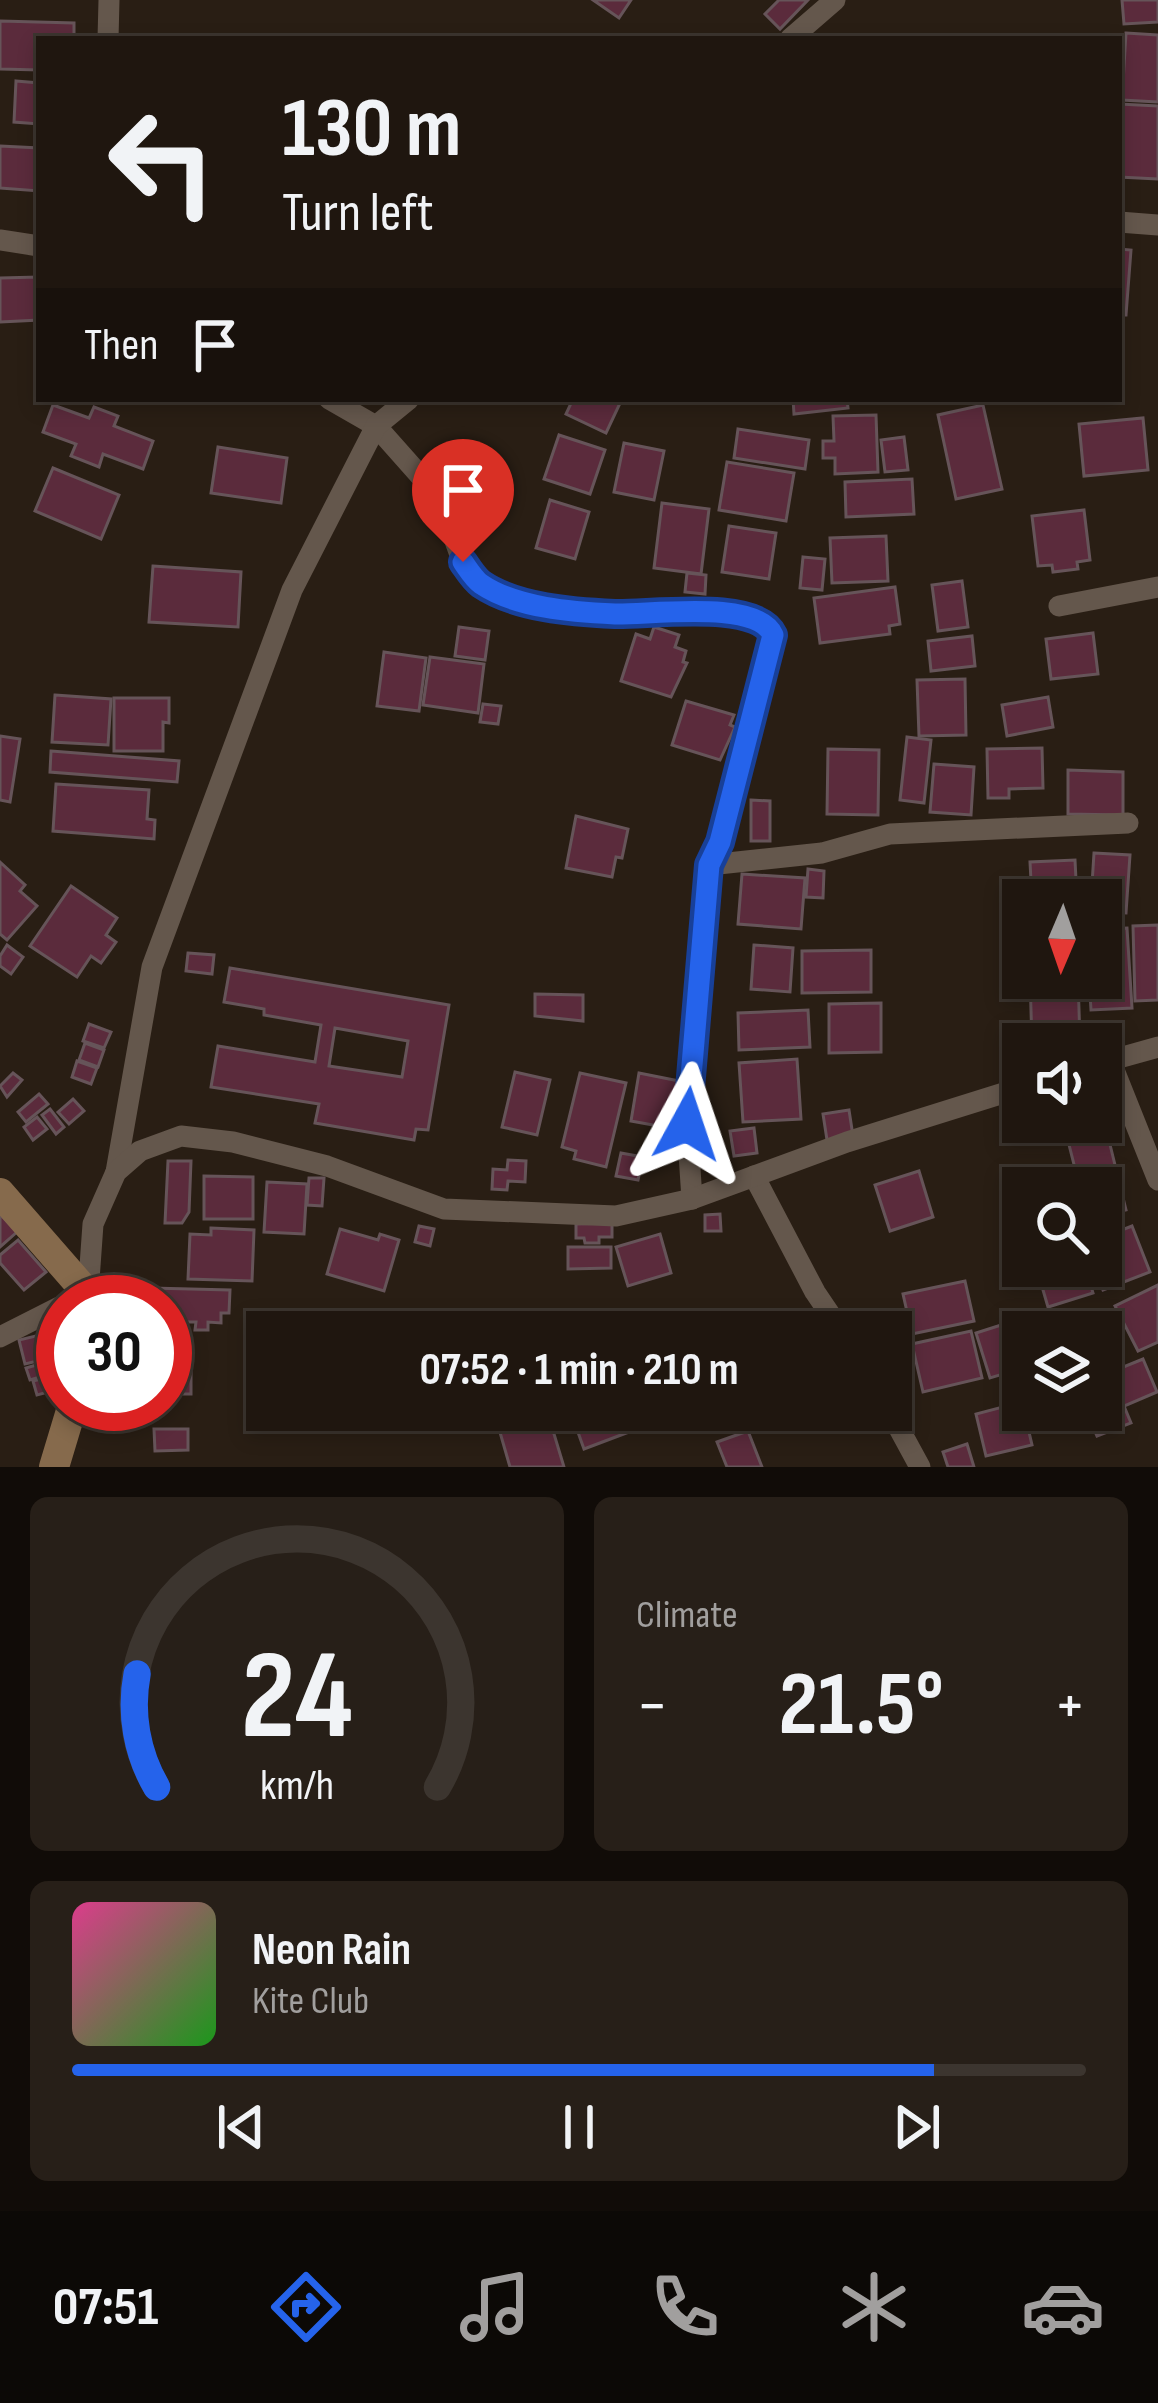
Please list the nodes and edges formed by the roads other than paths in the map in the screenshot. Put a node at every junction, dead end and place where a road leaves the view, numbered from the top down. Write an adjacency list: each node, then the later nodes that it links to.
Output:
1 (109, 0): 3 (street)
2 (835, 0): 4 (street)
3 (108, 36)
4 (793, 36)
5 (1122, 222): 6 (street)
6 (1158, 225)
7 (0, 240): 8 (street)
8 (36, 246)
9 (334, 402): 11 (street)
10 (405, 402): 11 (street)
11 (376, 426): 15 (street); 20 (street)
12 (1158, 587): 13 (street)
13 (1059, 606)
14 (1128, 823): 15 (street)
15 (709, 865): 24 (street)
16 (1158, 1046): 17 (street)
17 (1122, 1057)
18 (1002, 1094): 21 (street)
19 (1122, 1098): 22 (street)
20 (116, 1172): 24 (street); 26 (street)
21 (754, 1176): 24 (street); 27 (street)
22 (1158, 1180)
23 (0, 1193): 25 (street)
24 (692, 1199)
25 (58, 1275)
26 (82, 1275)
27 (828, 1311)
28 (36, 1320): 29 (street)
29 (0, 1337)
30 (65, 1431): 32 (street)
31 (901, 1431): 33 (street)
32 (54, 1467)
33 (920, 1467)

